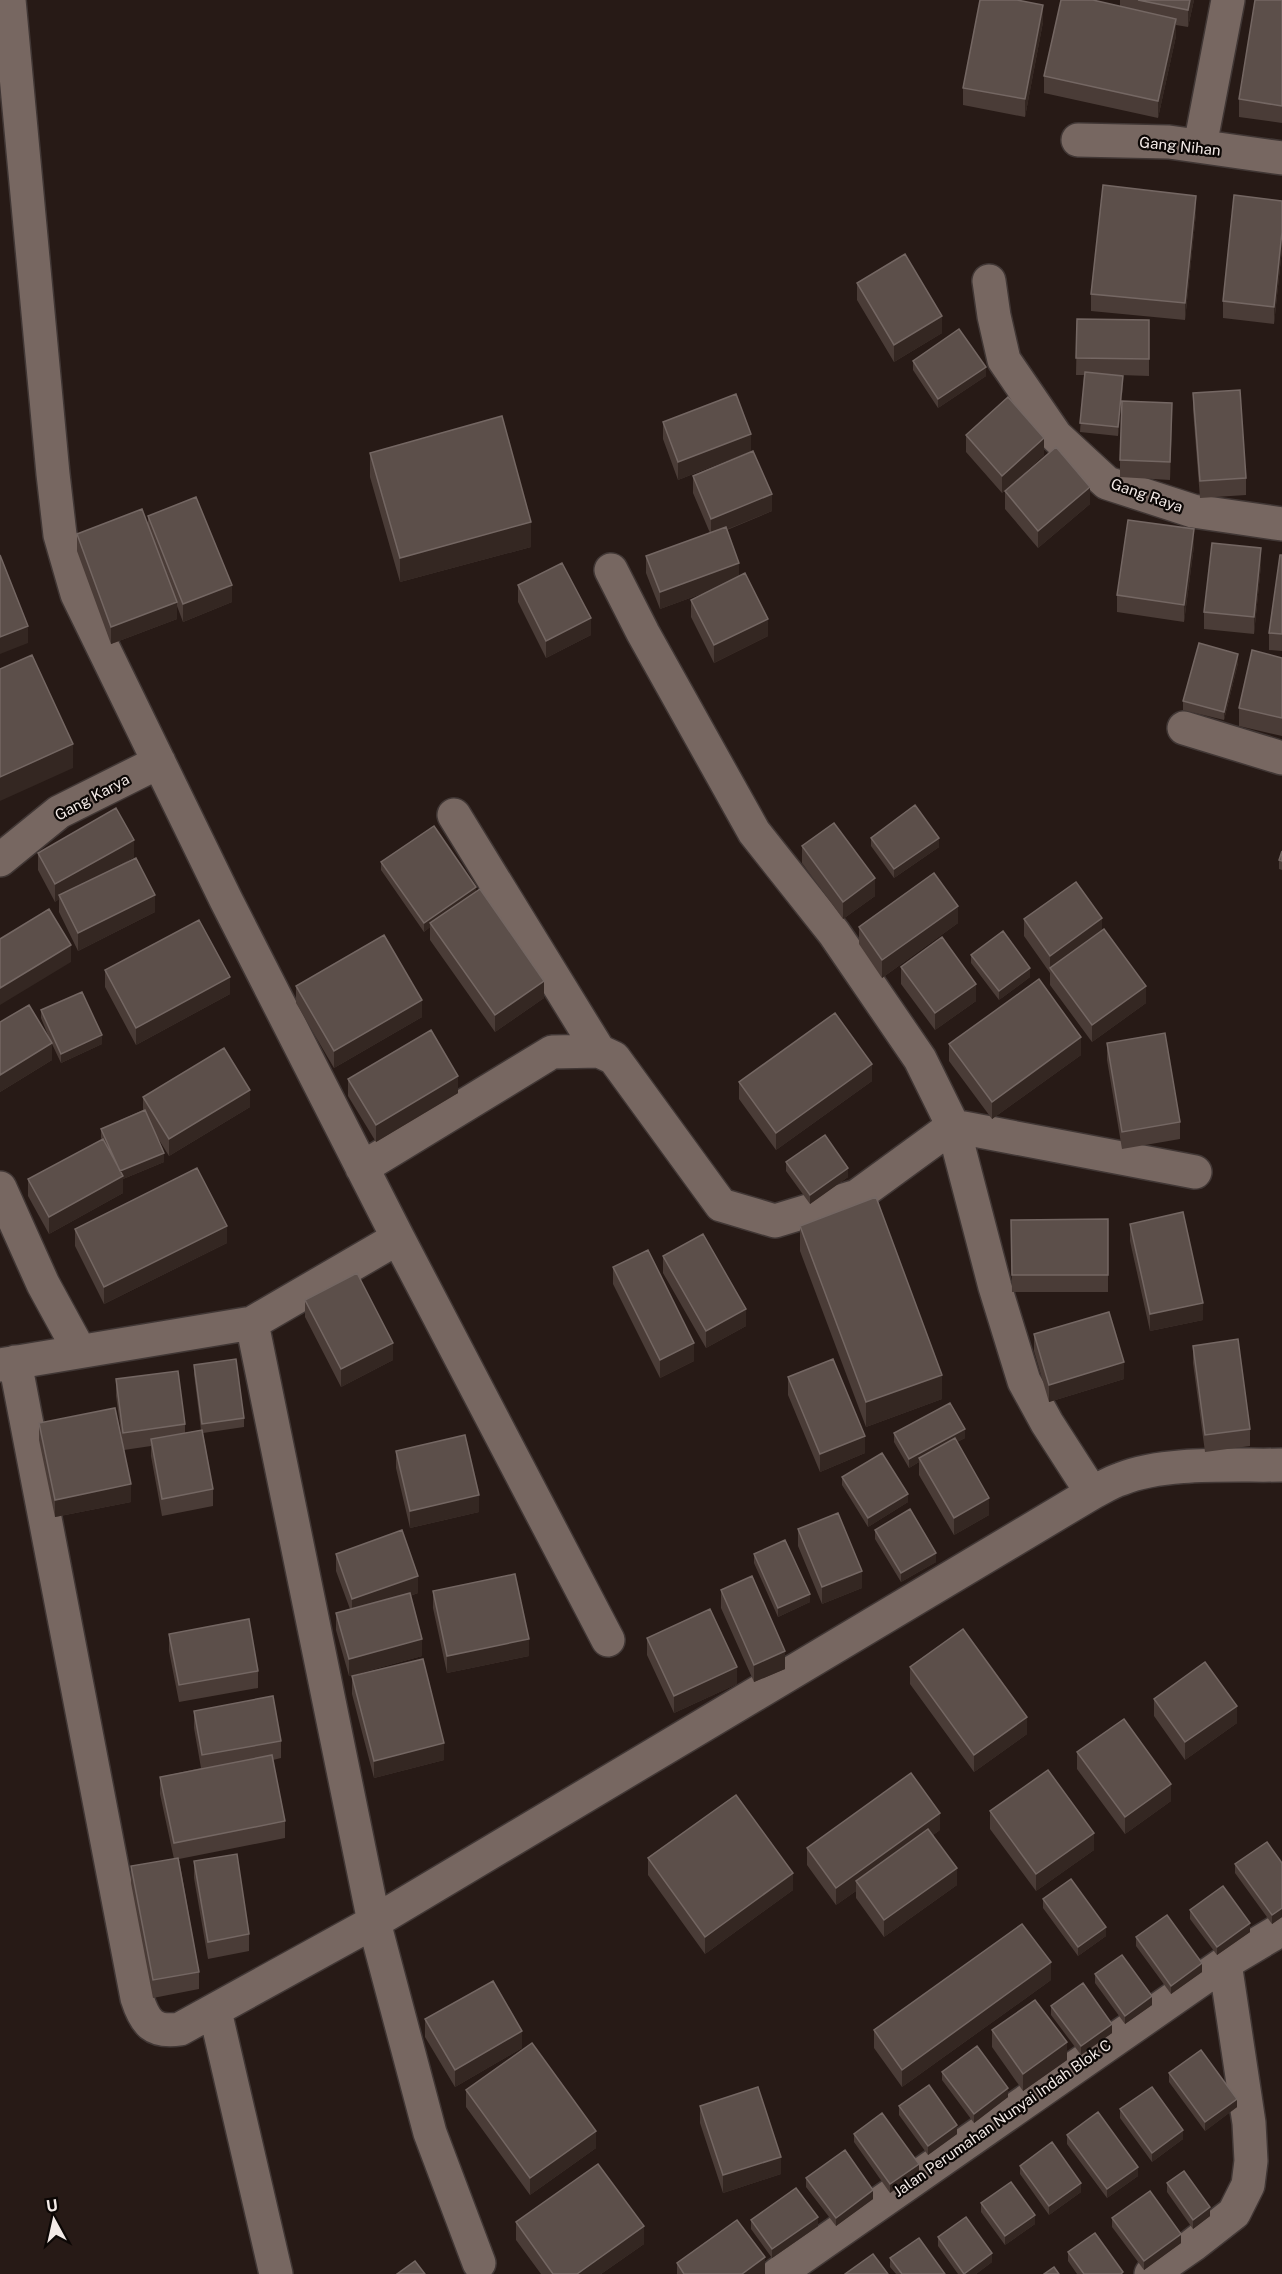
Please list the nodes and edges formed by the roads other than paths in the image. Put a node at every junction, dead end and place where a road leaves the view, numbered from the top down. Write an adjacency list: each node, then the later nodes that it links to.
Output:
1 (9, 0): 11 (street)
2 (1228, 0): 4 (street)
3 (1078, 140): 4 (street, Gang Nihan)
4 (1200, 147): 5 (street, Gang Nihan)
5 (1282, 158)
6 (989, 281): 7 (street, Gang Raya)
7 (1282, 524)
8 (611, 570): 15 (street)
9 (1184, 728): 10 (street)
10 (1282, 758)
11 (159, 762): 13 (street, Gang Karya); 16 (street)
12 (454, 815): 14 (street)
13 (0, 860)
14 (598, 1051): 15 (street); 16 (street)
15 (953, 1126): 17 (street); 24 (street)
16 (362, 1168): 19 (street)
17 (1195, 1172)
18 (0, 1188): 21 (street)
19 (398, 1238): 20 (street); 25 (street)
20 (252, 1323): 21 (street); 26 (street)
21 (79, 1350): 22 (street)
22 (7, 1364): 29 (street)
23 (1282, 1465): 24 (street)
24 (1092, 1493): 26 (street)
25 (608, 1640)
26 (374, 1922): 29 (street); 30 (street)
27 (1282, 1929): 28 (street, Jalan Perumahan Nunyai Indah Blok C)
28 (1225, 1963): 32 (street, Jalan Perumahan Nunyai Indah Blok C); 33 (street)
29 (215, 2011): 31 (street)
30 (479, 2263)
31 (276, 2274)
32 (778, 2274)
33 (1151, 2274)

